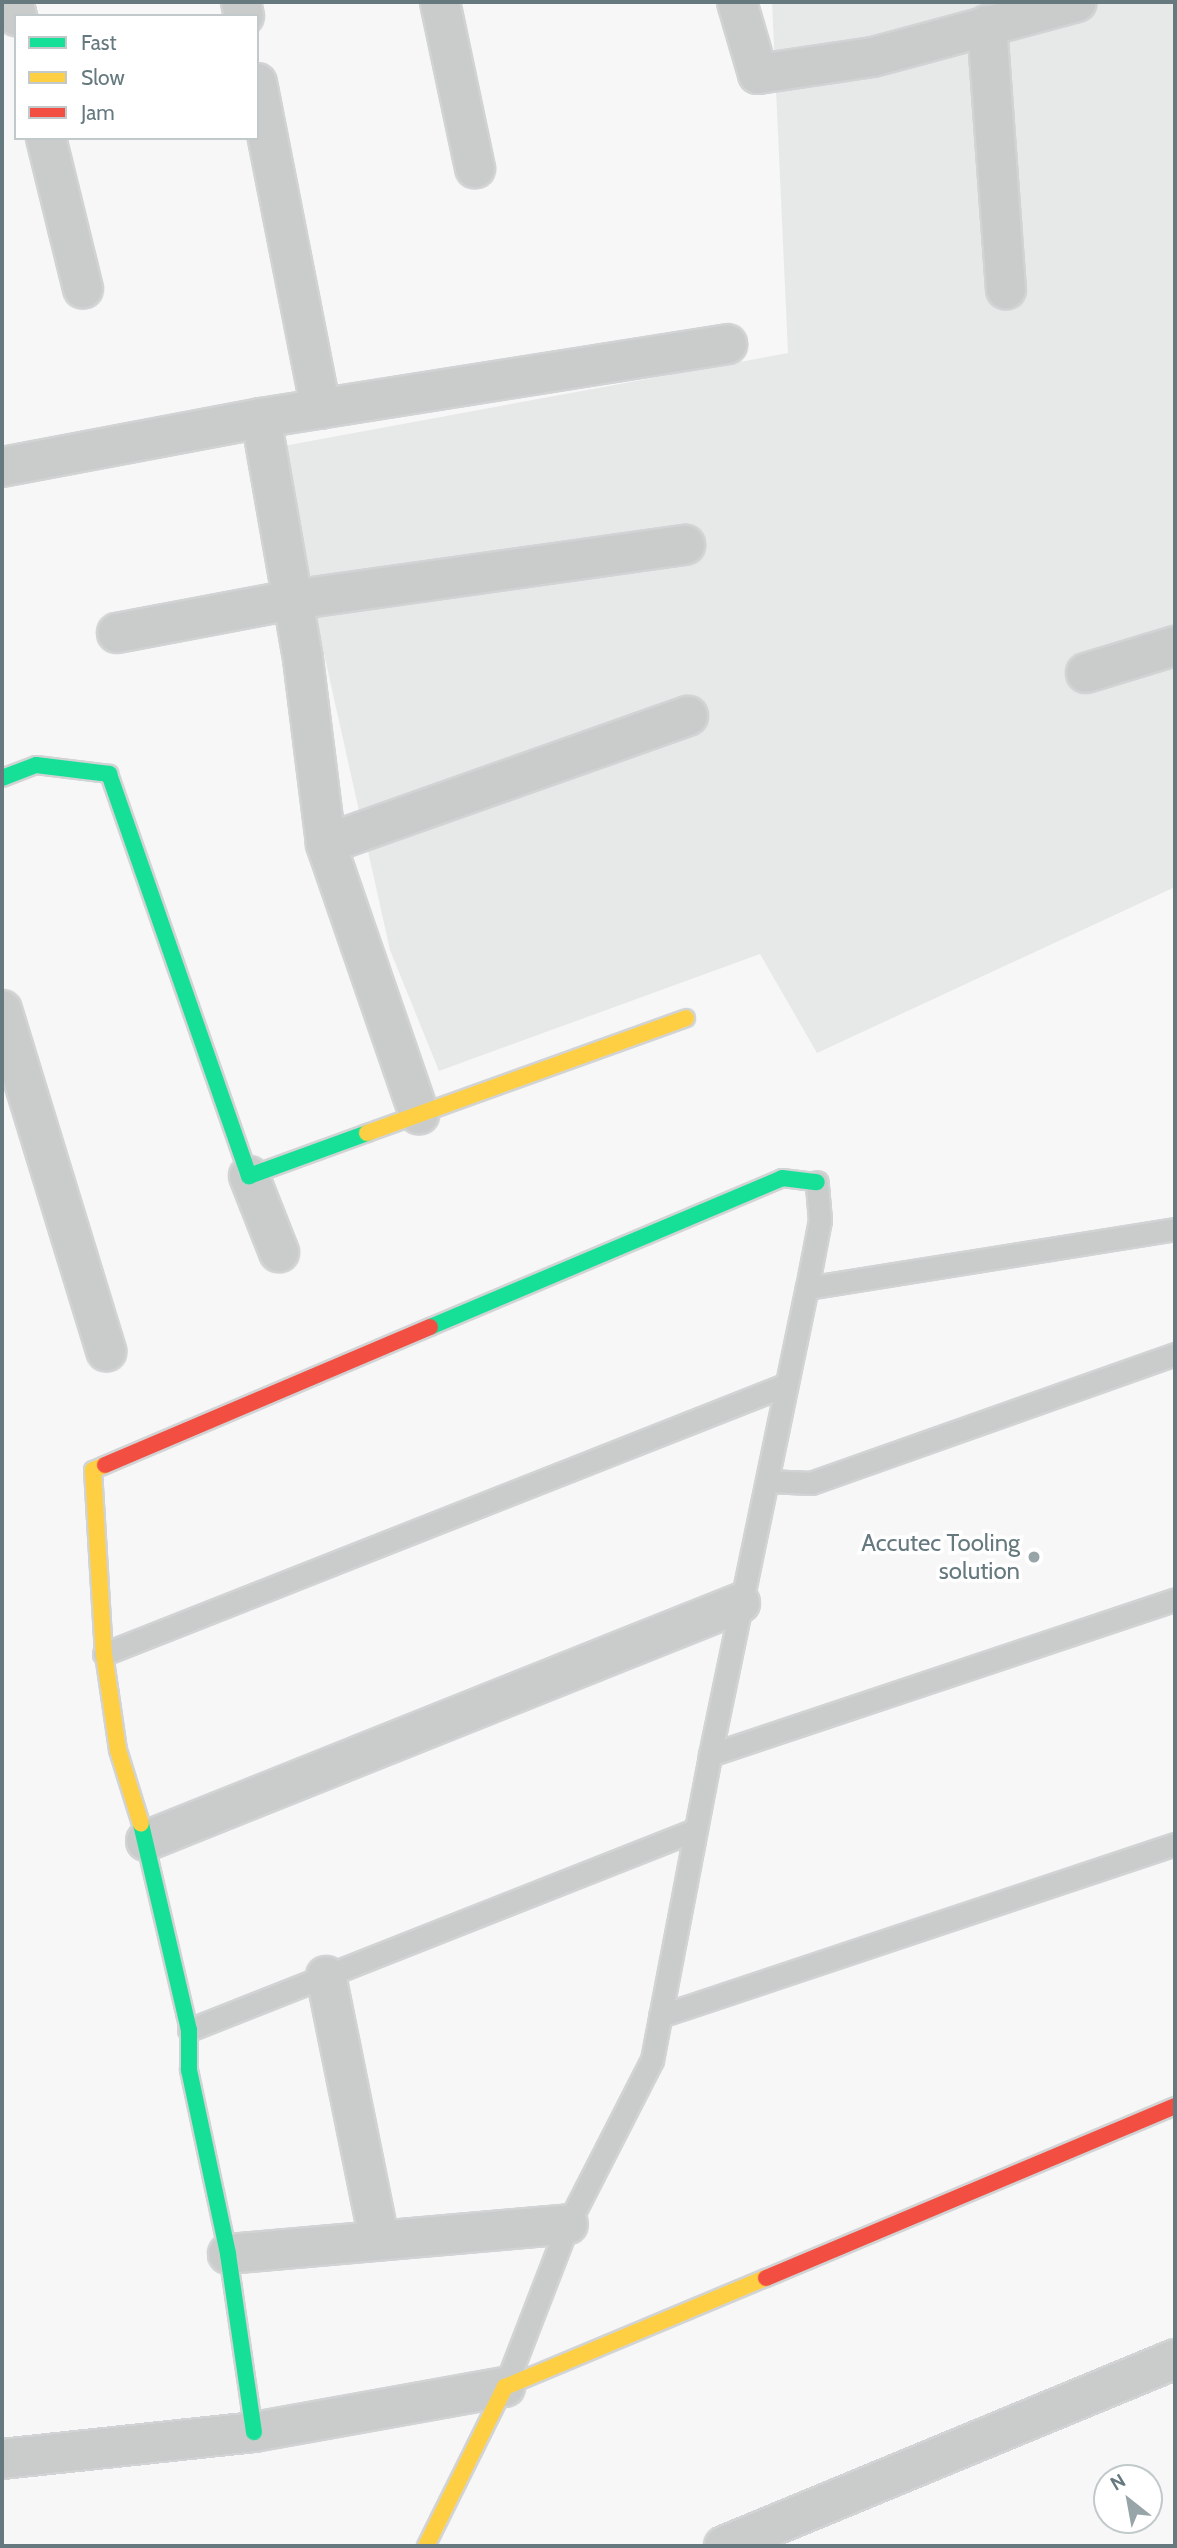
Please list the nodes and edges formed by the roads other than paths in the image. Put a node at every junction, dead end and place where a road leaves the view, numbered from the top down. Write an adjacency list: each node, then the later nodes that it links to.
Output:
1 (440, 2): 7 (street)
2 (737, 2): 4 (street)
3 (1060, 4): 4 (street)
4 (987, 25): 9 (street)
5 (259, 93): 11 (street)
6 (46, 140): 8 (street)
7 (475, 168)
8 (82, 289)
9 (1006, 289)
10 (727, 344): 11 (street)
11 (321, 409): 12 (street)
12 (261, 418): 13 (street); 15 (street)
13 (2, 467)
14 (685, 545): 15 (street)
15 (292, 600): 16 (street); 21 (street)
16 (117, 633)
17 (1175, 646): 18 (street)
18 (1086, 673)
19 (688, 716): 21 (street)
20 (2, 778): 25 (street)
21 (326, 844): 24 (street)
22 (2, 1010): 30 (street)
23 (686, 1018): 24 (street)
24 (419, 1114): 25 (street)
25 (249, 1176): 28 (street)
26 (817, 1182): 29 (lane); 36 (street)
27 (1175, 1229): 29 (lane)
28 (279, 1252)
29 (807, 1288): 32 (lane)
30 (106, 1351)
31 (1175, 1354): 33 (lane)
32 (785, 1385): 33 (lane); 36 (lane)
33 (767, 1481): 35 (lane)
34 (1175, 1599): 37 (lane)
35 (740, 1603): 37 (lane); 39 (street)
36 (104, 1654): 39 (street)
37 (710, 1755): 38 (lane)
38 (695, 1830): 41 (lane); 42 (lane)
39 (146, 1841): 43 (street)
40 (1175, 1844): 42 (lane)
41 (326, 1976): 43 (lane); 46 (street)
42 (660, 2016): 45 (lane)
43 (189, 2030): 47 (street)
44 (1175, 2106): 49 (street)
45 (568, 2224): 46 (street); 49 (lane)
46 (379, 2241): 47 (street)
47 (228, 2254): 50 (street)
48 (1175, 2359): 53 (street)
49 (505, 2387): 50 (street); 52 (street)
50 (254, 2432): 51 (street)
51 (2, 2459)
52 (426, 2546)
53 (724, 2546)

